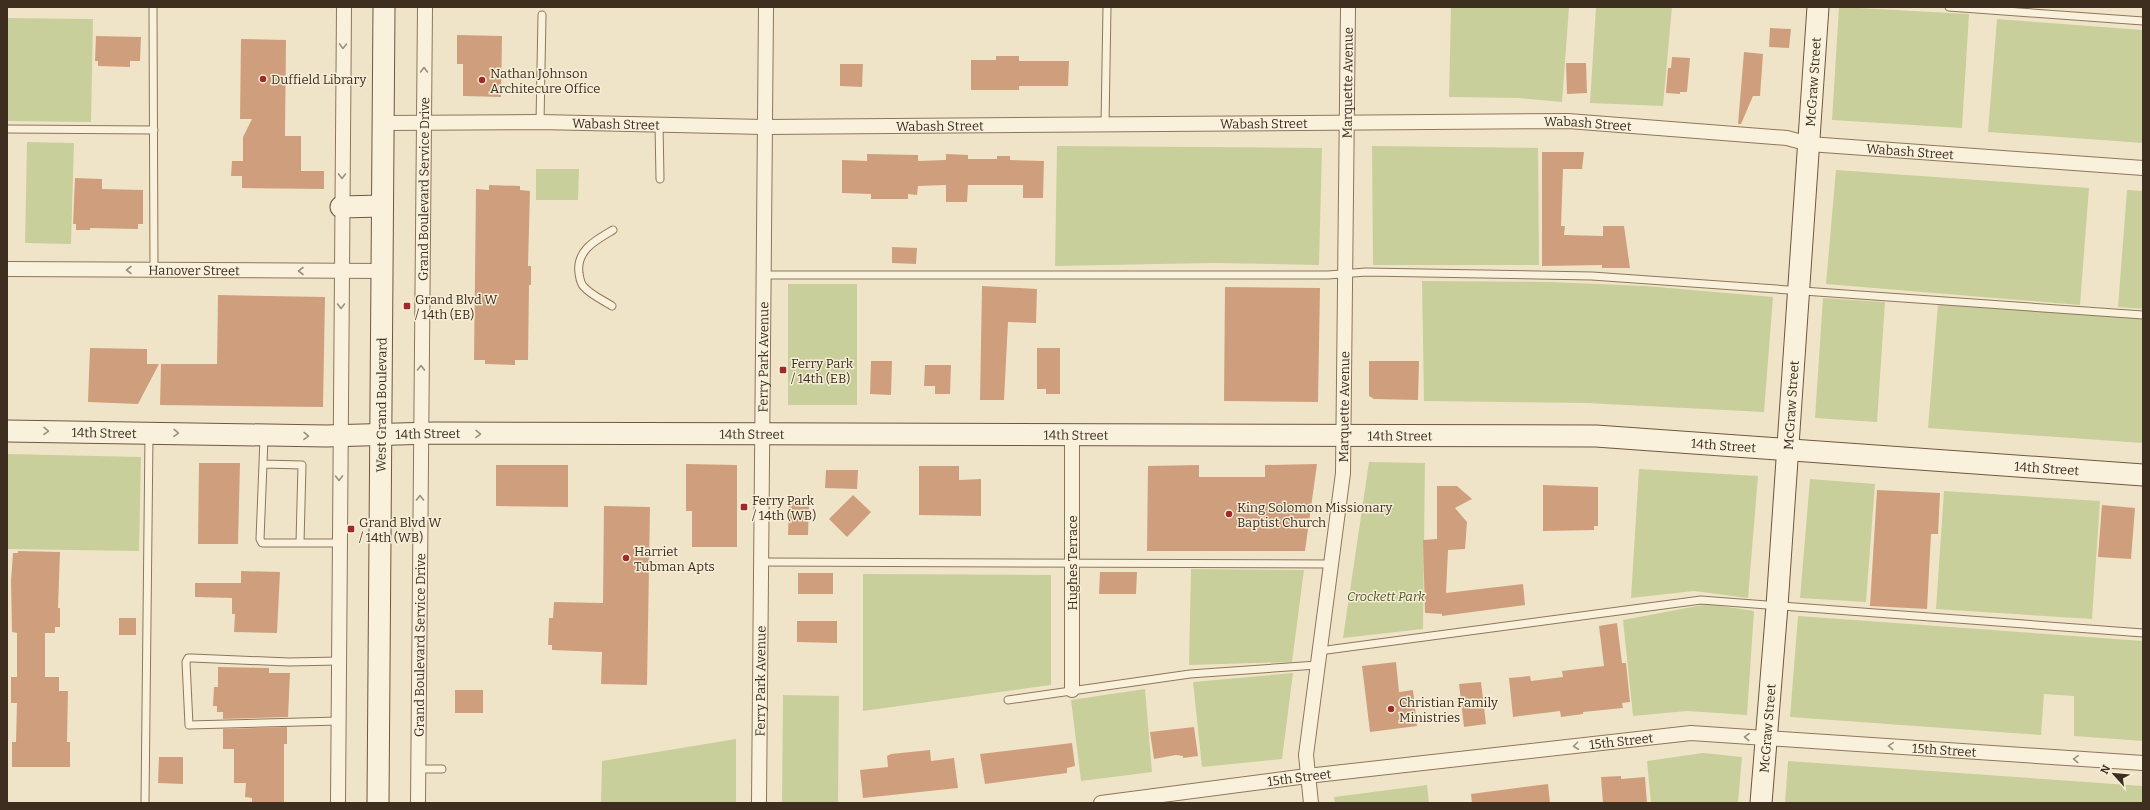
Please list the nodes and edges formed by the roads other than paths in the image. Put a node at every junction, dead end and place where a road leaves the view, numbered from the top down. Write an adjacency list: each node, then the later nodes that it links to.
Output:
1 (153, 7): 20 (lane)
2 (344, 7): 25 (street, one-way to 25)
3 (384, 7): 13 (street, West Grand Boulevard)
4 (425, 7): 14 (street, Grand Boulevard Service Drive, one-way to 4)
5 (766, 7): 18 (street, Ferry Park Avenue)
6 (1107, 7): 17 (lane)
7 (1348, 7): 15 (street, Marquette Avenue)
8 (1818, 7): 21 (street, McGraw Street)
9 (1949, 7): 11 (lane)
10 (542, 15): 12 (lane)
11 (2143, 21)
12 (540, 122): 14 (street, Wabash Street); 16 (street, Wabash Street)
13 (383, 123): 14 (street, Wabash Street); 24 (street, West Grand Boulevard)
14 (424, 123): 38 (street, Grand Boulevard Service Drive, one-way to 14)
15 (1347, 123): 17 (street, Wabash Street); 21 (street, Wabash Street); 31 (street, Marquette Avenue)
16 (659, 124): 18 (street, Wabash Street); 23 (lane)
17 (1105, 124): 18 (street, Wabash Street)
18 (764, 127): 32 (street, Ferry Park Avenue)
19 (7, 129): 20 (lane)
20 (154, 130): 28 (lane)
21 (1809, 144): 22 (street, Wabash Street); 33 (street, McGraw Street)
22 (2143, 168)
23 (660, 179)
24 (382, 206): 25 (street); 30 (street, West Grand Boulevard)
25 (342, 207): 29 (street)
26 (613, 230): 34 (lane)
27 (7, 269): 28 (street, Hanover Street, one-way to 27)
28 (154, 270): 29 (street, Hanover Street, one-way to 28)
29 (341, 271): 30 (street, Hanover Street); 42 (street, one-way to 42)
30 (382, 271): 41 (street, West Grand Boulevard)
31 (1346, 274): 32 (lane); 33 (lane); 44 (street, Marquette Avenue)
32 (764, 275): 39 (street, Ferry Park Avenue)
33 (1798, 290): 35 (lane); 45 (street, McGraw Street)
34 (612, 306)
35 (2143, 315)
36 (7, 431): 37 (street, 14th Street, one-way to 37)
37 (149, 433): 40 (street, 14th Street, one-way to 40); 66 (lane)
38 (420, 433): 39 (street, 14th Street, one-way to 39); 41 (street, 14th Street); 63 (street, Grand Boulevard Service Drive, one-way to 38)
39 (763, 434): 43 (street, 14th Street); 50 (street, Ferry Park Avenue)
40 (264, 435): 42 (street, 14th Street, one-way to 42); 46 (lane)
41 (380, 435): 42 (street, 14th Street); 68 (street, West Grand Boulevard)
42 (340, 436): 49 (street, one-way to 49)
43 (1072, 436): 44 (street, 14th Street); 51 (street, Hughes Terrace)
44 (1344, 436): 45 (street, 14th Street); 52 (street, Marquette Avenue)
45 (1787, 450): 47 (street, 14th Street); 53 (street, McGraw Street)
46 (263, 464): 48 (lane); 48 (lane)
47 (2143, 475)
48 (300, 543): 49 (lane)
49 (339, 543): 56 (street)
50 (762, 562): 51 (lane); 70 (street, Ferry Park Avenue)
51 (1072, 563): 52 (lane); 58 (street, Hughes Terrace)
52 (1331, 564): 55 (street, Marquette Avenue)
53 (1777, 606): 54 (lane); 55 (lane); 61 (street, McGraw Street)
54 (2143, 633)
55 (1319, 651): 57 (street, Marquette Avenue)
56 (339, 661): 60 (street); 60 (lane)
57 (1317, 665): 58 (lane); 65 (street, Marquette Avenue)
58 (1072, 690): 59 (lane)
59 (1008, 700)
60 (338, 721): 67 (street)
61 (1767, 737): 62 (street, 15th Street, one-way to 61); 65 (street, 15th Street, one-way to 65); 73 (street, McGraw Street)
62 (2143, 763)
63 (418, 769): 64 (lane); 69 (street, Grand Boulevard Service Drive)
64 (442, 770)
65 (1307, 776): 71 (street, 15th Street); 72 (street, Marquette Avenue)
66 (146, 803)
67 (338, 803)
68 (378, 803)
69 (418, 803)
70 (759, 803)
71 (1101, 803)
72 (1311, 803)
73 (1761, 803)

